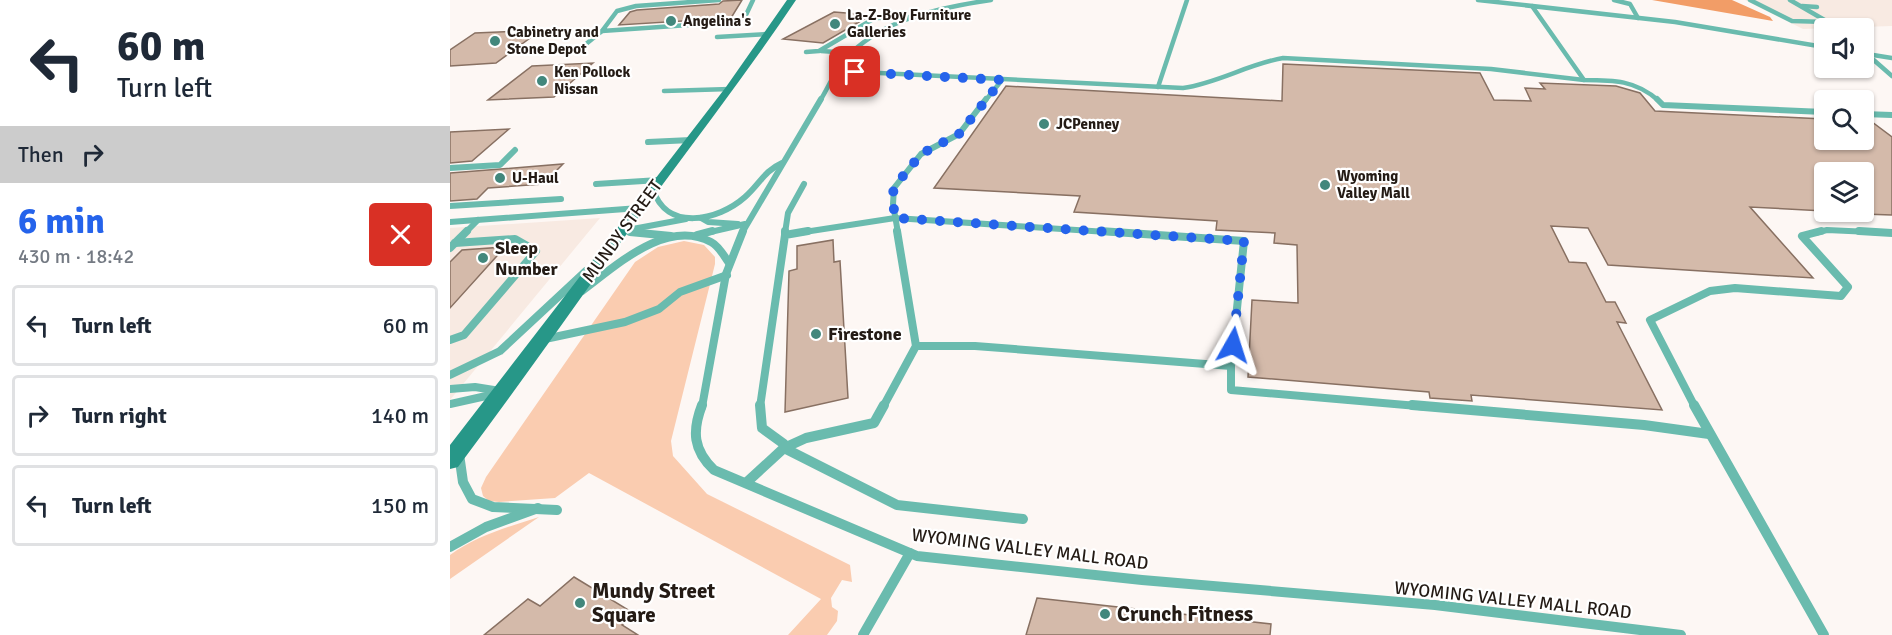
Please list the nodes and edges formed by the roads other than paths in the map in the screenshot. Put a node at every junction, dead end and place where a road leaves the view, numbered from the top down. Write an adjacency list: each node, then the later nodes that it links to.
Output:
1 (719, 0): 16 (lane)
2 (753, 0): 15 (lane)
3 (792, 0): 17 (main road, MUNDY STREET)
4 (991, 0): 13 (lane, WYOMING VALLEY MALL ROAD)
5 (1187, 0): 30 (lane)
6 (1478, 0): 10 (lane)
7 (1614, 0): 14 (lane)
8 (1750, 0): 11 (lane)
9 (1790, 0): 11 (lane)
10 (1532, 6): 14 (lane); 29 (lane)
11 (1801, 6): 12 (lane)
12 (1817, 7)
13 (918, 17): 20 (lane); 22 (lane, WYOMING VALLEY MALL ROAD)
14 (1638, 18): 19 (lane)
15 (732, 22): 16 (lane); 17 (lane)
16 (602, 31): 18 (lane)
17 (768, 34): 31 (main road, MUNDY STREET)
18 (586, 44)
19 (1814, 45)
20 (819, 51): 21 (lane); 22 (lane)
21 (806, 52)
22 (851, 53): 26 (lane, WYOMING VALLEY MALL ROAD)
23 (1874, 55): 24 (lane)
24 (1892, 58)
25 (1874, 61): 27 (lane)
26 (838, 71): 28 (lane); 39 (lane, WYOMING VALLEY MALL ROAD)
27 (1892, 76)
28 (1002, 80): 30 (lane); 48 (lane)
29 (1584, 80): 30 (lane); 33 (lane)
30 (1158, 87)
31 (730, 89): 32 (lane); 36 (main road, MUNDY STREET)
32 (664, 91)
33 (1814, 112)
34 (1874, 114): 35 (lane)
35 (1892, 115)
36 (691, 140): 37 (lane); 43 (main road, MUNDY STREET)
37 (648, 142)
38 (515, 150): 40 (lane)
39 (783, 163): 47 (lane); 52 (lane, WYOMING VALLEY MALL ROAD)
40 (450, 168)
41 (596, 184): 43 (lane)
42 (804, 184): 56 (lane)
43 (656, 185): 46 (main road, MUNDY STREET); 49 (lane)
44 (561, 199): 45 (lane)
45 (450, 206)
46 (639, 207): 50 (lane); 53 (main road, MUNDY STREET)
47 (701, 218): 49 (lane); 52 (lane)
48 (895, 218): 56 (lane); 65 (lane); 66 (lane)
49 (686, 219): 53 (lane)
50 (478, 220): 51 (lane); 58 (lane)
51 (450, 222)
52 (745, 224): 55 (lane); 60 (lane, WYOMING VALLEY MALL ROAD)
53 (622, 231): 57 (lane); 59 (main road, MUNDY STREET)
54 (1892, 233): 71 (lane)
55 (696, 235): 57 (lane); 60 (lane)
56 (785, 235): 72 (lane)
57 (672, 236): 62 (lane)
58 (453, 246): 64 (lane)
59 (609, 250): 62 (main road, MUNDY STREET); 67 (lane)
60 (729, 263): 61 (lane, WYOMING VALLEY MALL ROAD)
61 (727, 276): 63 (lane); 74 (lane, WYOMING VALLEY MALL ROAD)
62 (576, 296): 63 (main road, MUNDY STREET)
63 (543, 339): 69 (main road, MUNDY STREET)
64 (450, 340)
65 (916, 346): 66 (lane); 72 (lane)
66 (1231, 366): 71 (lane)
67 (450, 375)
68 (450, 388): 69 (lane)
69 (504, 392): 70 (lane); 73 (main road, MUNDY STREET)
70 (450, 404)
71 (1709, 434): 82 (lane)
72 (784, 448): 74 (lane); 77 (lane)
73 (454, 455): 75 (lane)
74 (747, 482): 79 (lane, WYOMING VALLEY MALL ROAD)
75 (546, 506): 76 (lane); 78 (lane)
76 (557, 510)
77 (1023, 519)
78 (450, 547)
79 (910, 554): 80 (lane); 81 (lane, WYOMING VALLEY MALL ROAD)
80 (863, 635)
81 (1681, 635)
82 (1824, 635)

